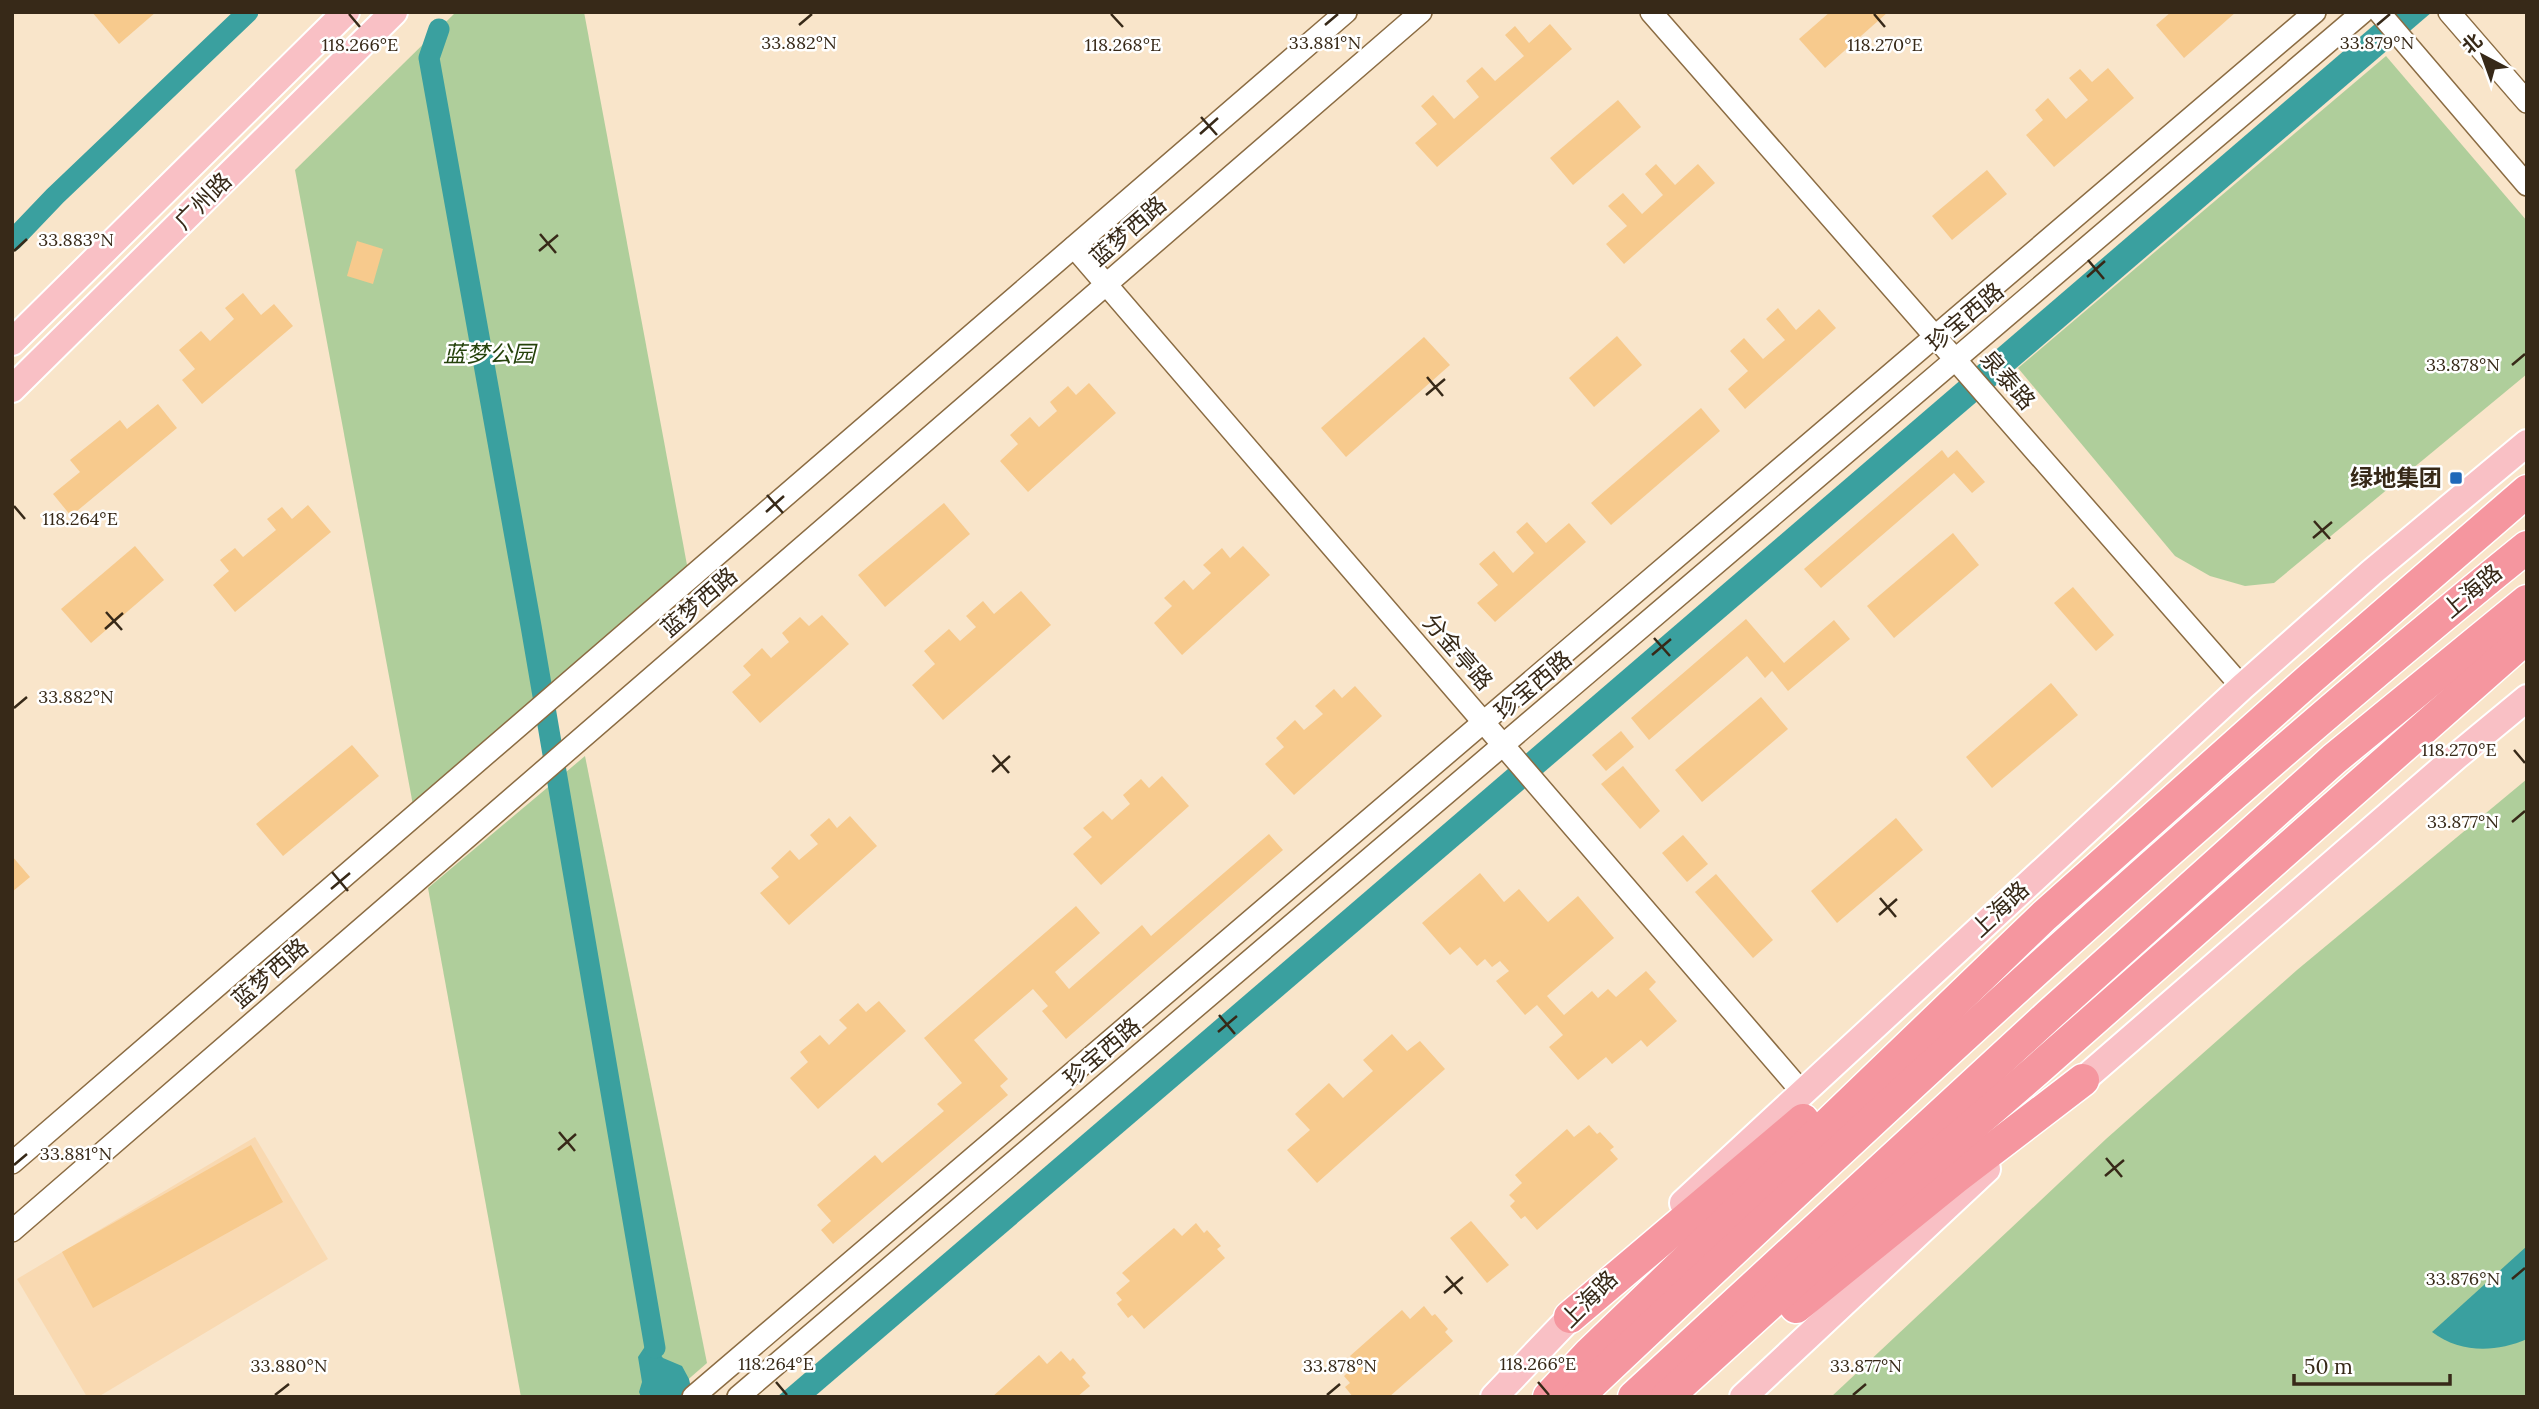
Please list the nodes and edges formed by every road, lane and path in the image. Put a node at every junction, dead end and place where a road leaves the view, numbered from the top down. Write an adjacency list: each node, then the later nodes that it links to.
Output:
1 (346, 12): 15 (main road, 广州路)
2 (394, 12): 17 (main road, 广州路)
3 (1346, 12): 12 (street, 蓝梦西路)
4 (1420, 12): 13 (street, 蓝梦西路)
5 (1651, 12): 14 (street, 泉泰路)
6 (2315, 12): 14 (street, 珍宝西路)
7 (2363, 12): 16 (street, 珍宝西路)
8 (2379, 12): 11 (street)
9 (2449, 12): 10 (street)
10 (2527, 102)
11 (2527, 185)
12 (1074, 247): 13 (street, 分金亭路); 34 (street, 蓝梦西路)
13 (1106, 284): 28 (street, 分金亭路); 35 (street, 蓝梦西路)
14 (1935, 337): 16 (street, 泉泰路); 28 (street, 珍宝西路)
15 (12, 342)
16 (1955, 360): 25 (street, 泉泰路); 29 (street, 珍宝西路)
17 (12, 389)
18 (2527, 443): 22 (main road, 上海路)
19 (2527, 451): 22 (main road)
20 (2527, 491): 31 (highway)
21 (2527, 547): 41 (highway, 上海路)
22 (2372, 572): 25 (main road, 上海路)
23 (2527, 601): 42 (highway, 上海路)
24 (2527, 637): 43 (highway)
25 (2242, 687): 33 (main road, 上海路)
26 (2527, 691): 30 (main road)
27 (2527, 698): 30 (main road)
28 (1483, 722): 29 (street, 分金亭路); 37 (street, 珍宝西路)
29 (1503, 745): 33 (street, 分金亭路); 38 (street, 珍宝西路)
30 (2458, 755): 32 (main road)
31 (2044, 916): 36 (highway); 40 (highway)
32 (2083, 1080): 44 (highway); 45 (main road)
33 (1802, 1092): 36 (main road, 上海路)
34 (12, 1163)
35 (12, 1231)
36 (1570, 1317): 39 (main road, 上海路)
37 (693, 1397)
38 (738, 1397)
39 (1494, 1397)
40 (1549, 1397)
41 (1577, 1397)
42 (1634, 1397)
43 (1667, 1397)
44 (1673, 1397)
45 (1743, 1397)

